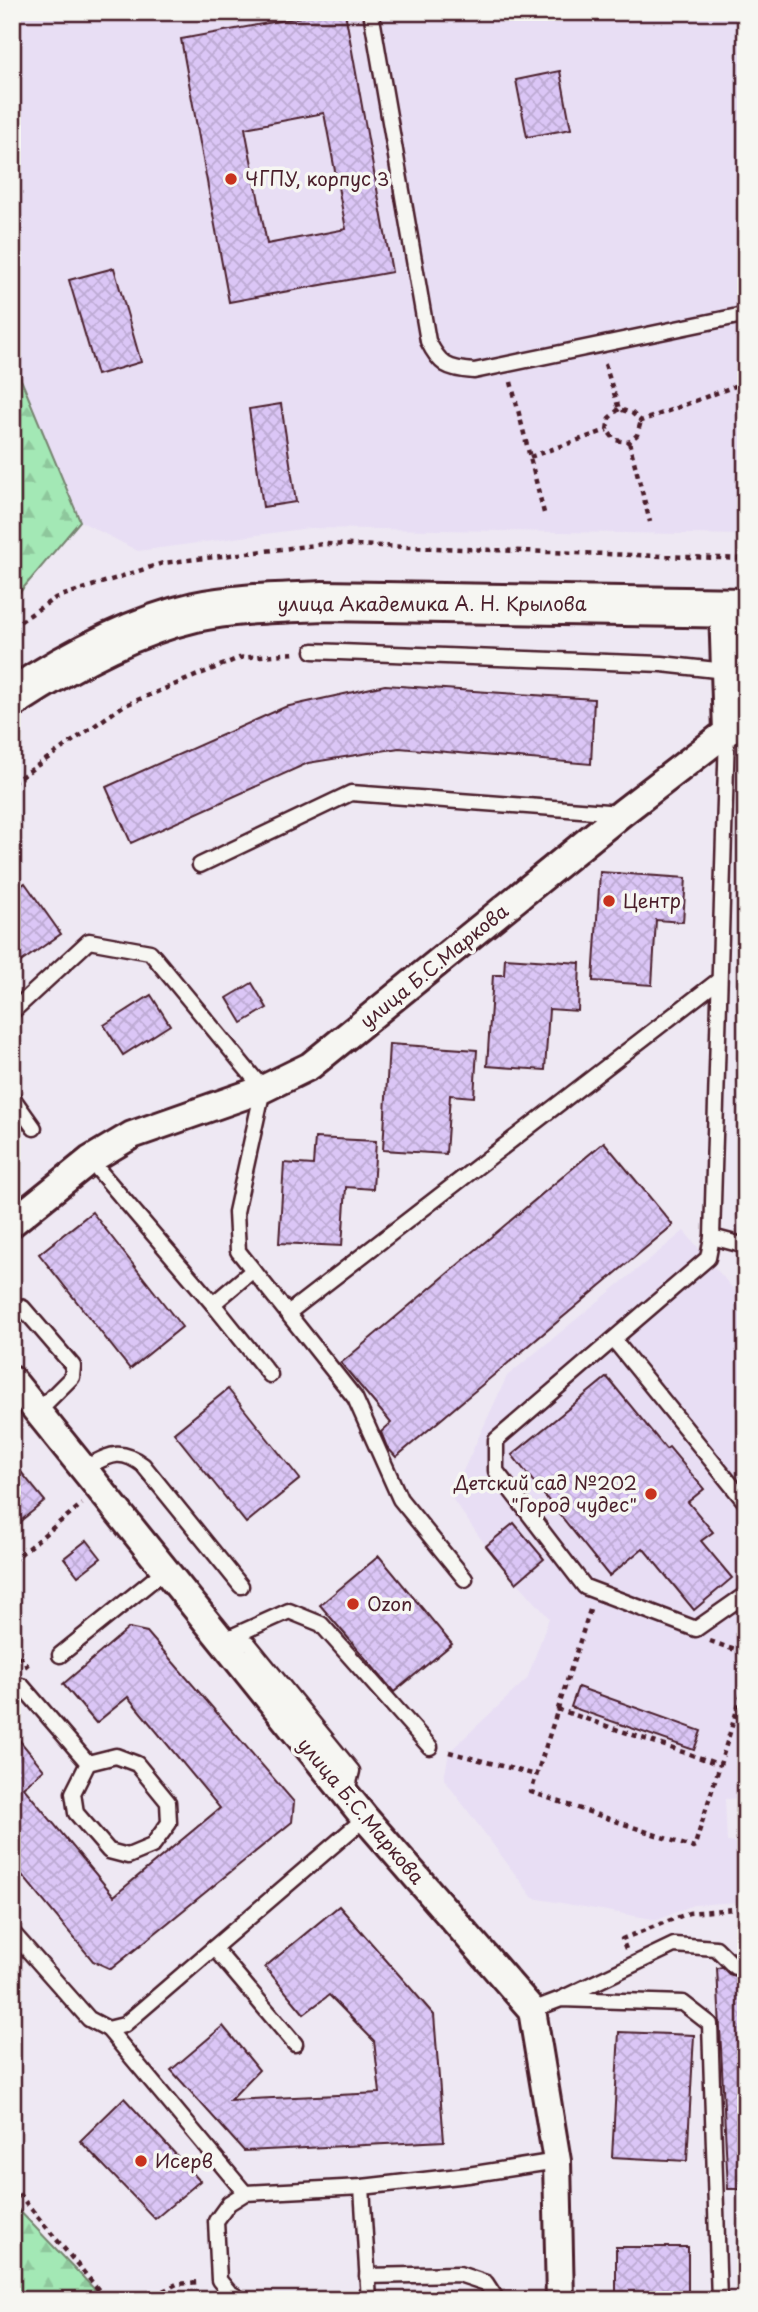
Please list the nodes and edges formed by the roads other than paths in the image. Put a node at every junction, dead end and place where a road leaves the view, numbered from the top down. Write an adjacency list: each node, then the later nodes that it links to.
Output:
1 (371, 12): 2 (lane)
2 (746, 316)
3 (735, 607): 5 (street); 6 (main road, улица Академика А. Н. Крылова)
4 (313, 651): 5 (lane)
5 (725, 671): 7 (street)
6 (12, 698)
7 (727, 732): 8 (street, улица Б.С.Маркова); 10 (lane)
8 (622, 813): 9 (lane); 12 (street, улица Б.С.Маркова)
9 (200, 865)
10 (719, 980): 17 (lane); 22 (lane)
11 (12, 1012): 12 (lane)
12 (263, 1089): 15 (street, улица Б.С.Маркова); 19 (lane)
13 (12, 1097): 14 (lane)
14 (34, 1128)
15 (90, 1160): 16 (street, улица Б.С.Маркова); 21 (lane)
16 (12, 1223)
17 (712, 1237): 18 (lane); 23 (lane)
18 (746, 1246)
19 (252, 1271): 21 (lane); 22 (lane)
20 (12, 1304): 26 (lane)
21 (212, 1304): 24 (lane)
22 (288, 1313): 30 (lane)
23 (614, 1340): 28 (lane); 32 (lane)
24 (271, 1375)
25 (12, 1380): 26 (street, улица Б.С.Маркова)
26 (37, 1412): 27 (street, улица Б.С.Маркова)
27 (82, 1469): 29 (street, улица Б.С.Маркова); 31 (lane)
28 (746, 1503)
29 (164, 1570): 33 (street, улица Б.С.Маркова); 34 (lane)
30 (465, 1579)
31 (241, 1586)
32 (746, 1594)
33 (222, 1641): 36 (lane); 38 (street, улица Б.С.Маркова)
34 (60, 1655)
35 (17, 1690): 37 (lane)
36 (430, 1747)
37 (88, 1763): 37 (lane)
38 (365, 1818): 40 (lane); 43 (street, улица Б.С.Маркова)
39 (12, 1932): 44 (lane)
40 (214, 1948): 44 (lane); 45 (lane)
41 (734, 1966): 42 (lane)
42 (561, 1999): 43 (lane); 54 (lane)
43 (532, 2010): 46 (street)
44 (108, 2029): 48 (lane)
45 (295, 2044)
46 (557, 2161): 47 (lane); 53 (street)
47 (362, 2187): 48 (lane); 49 (lane)
48 (245, 2193): 50 (lane)
49 (367, 2276): 51 (lane); 52 (lane)
50 (242, 2300)
51 (369, 2300)
52 (497, 2300)
53 (560, 2300)
54 (719, 2300)

